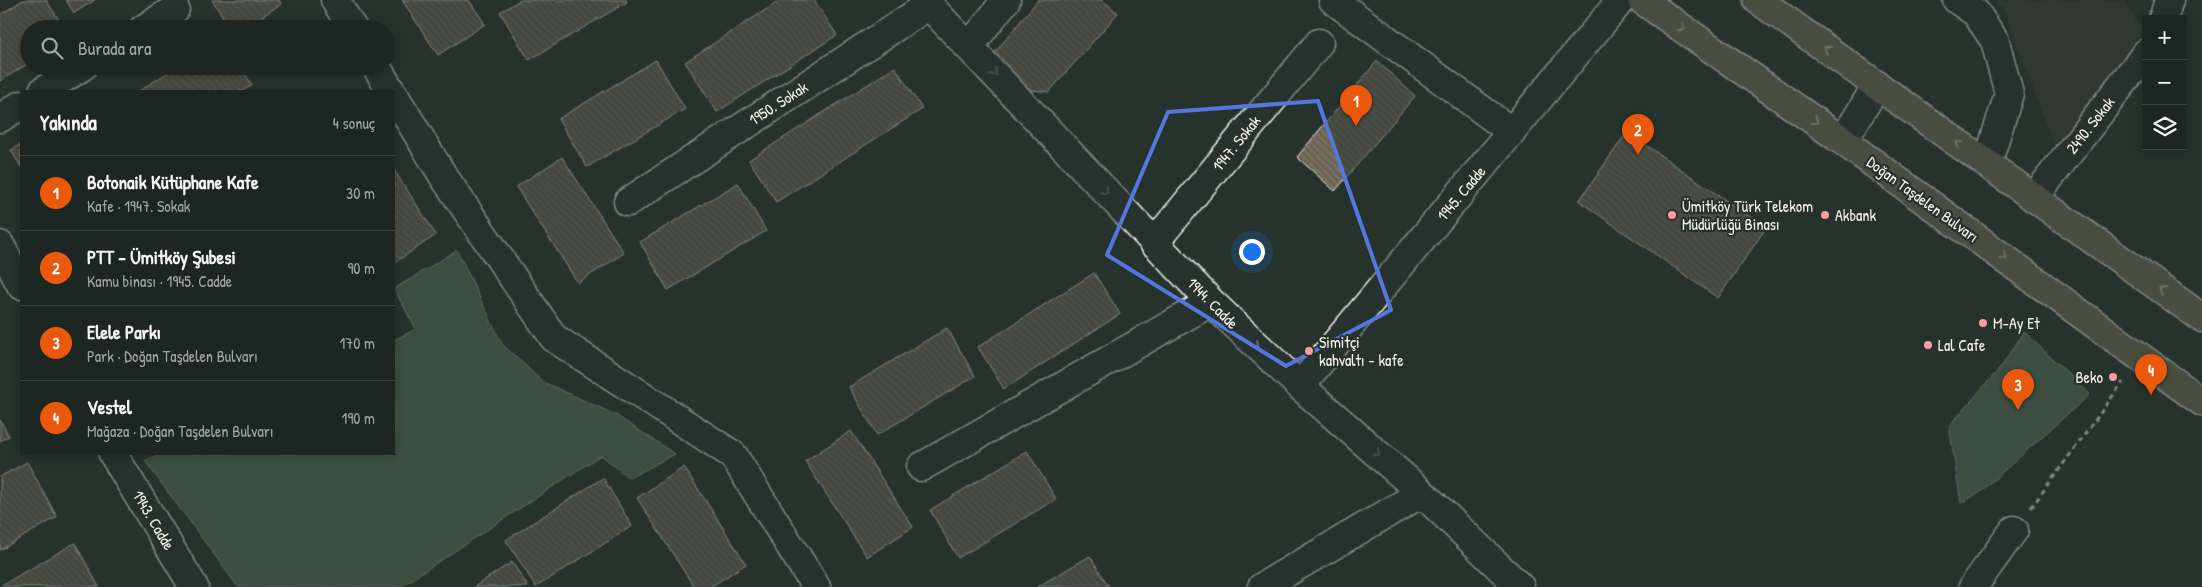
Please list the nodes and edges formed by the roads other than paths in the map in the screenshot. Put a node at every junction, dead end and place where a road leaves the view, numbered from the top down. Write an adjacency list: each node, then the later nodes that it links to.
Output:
1 (335, 0): 13 (street)
2 (1006, 0): 15 (street)
3 (1333, 0): 25 (street)
4 (1621, 0): 25 (street, 1945. Cadde)
5 (1642, 0): 26 (main road, Doğan Taşdelen Bulvarı, one-way to 26)
6 (1758, 0): 19 (main road, one-way to 6)
7 (1956, 0): 27 (street)
8 (2169, 0): 11 (street)
9 (926, 2): 15 (street, 1944. Cadde); 29 (street, 1950. Sokak)
10 (175, 8): 12 (street)
11 (2164, 15)
12 (157, 20)
13 (347, 20)
14 (1319, 42): 30 (street, 1947. Sokak)
15 (969, 47): 30 (street, 1944. Cadde, one-way to 30)
16 (2142, 58): 28 (street, 2490. Sokak)
17 (69, 75): 20 (street)
18 (381, 75): 21 (street)
19 (1877, 85): 26 (street); 27 (main road, one-way to 19)
20 (45, 90)
21 (390, 90)
22 (395, 97): 42 (street)
23 (20, 106): 24 (street)
24 (0, 118)
25 (1512, 132): 35 (street, 1945. Cadde)
26 (1843, 141): 36 (main road, Doğan Taşdelen Bulvarı, one-way to 36)
27 (1987, 164): 28 (main road)
28 (2034, 198): 34 (main road, one-way to 28)
29 (628, 202)
30 (1154, 243): 33 (street, 1944. Cadde)
31 (0, 245): 32 (street)
32 (20, 283)
33 (1210, 302): 35 (street, 1944. Cadde, one-way to 35); 38 (street)
34 (2202, 318)
35 (1300, 386): 39 (street, 1944. Cadde, one-way to 39)
36 (2202, 402)
37 (115, 455): 41 (street, 1943. Cadde)
38 (921, 467)
39 (1422, 493): 43 (street); 44 (street, 1944. Cadde)
40 (2014, 530): 45 (street)
41 (194, 587)
42 (816, 587)
43 (1262, 587)
44 (1520, 587)
45 (1972, 587)

